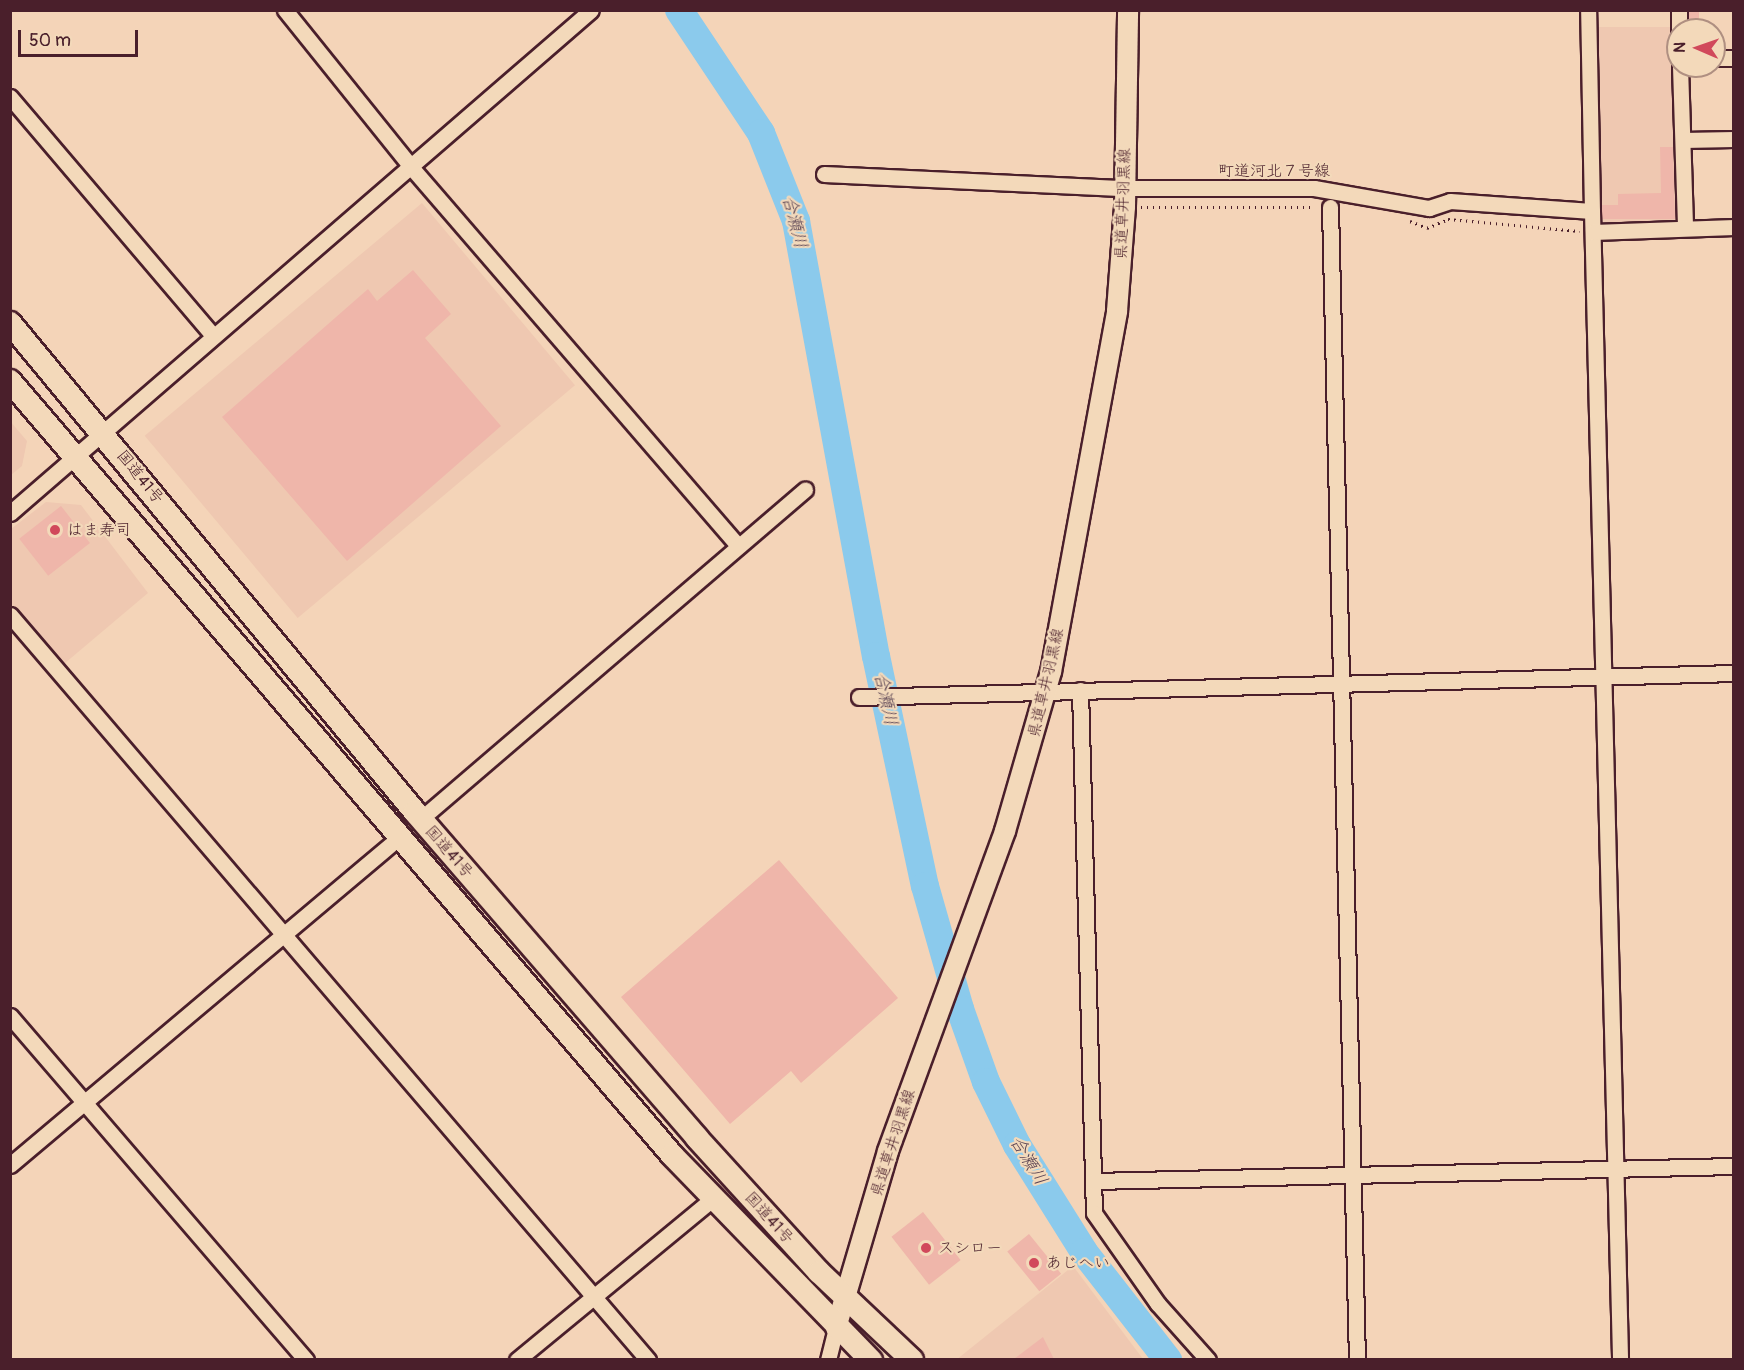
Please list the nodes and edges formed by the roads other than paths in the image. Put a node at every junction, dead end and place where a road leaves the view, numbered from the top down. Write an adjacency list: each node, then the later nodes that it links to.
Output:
1 (285, 10): 9 (street)
2 (591, 10): 9 (street)
3 (1128, 10): 11 (main road, 県道草井羽黒線)
4 (1588, 10): 13 (street)
5 (1680, 78): 8 (street)
6 (10, 97): 18 (street)
7 (1734, 139): 8 (street)
8 (1683, 140): 15 (street)
9 (412, 168): 18 (street); 24 (street)
10 (824, 174): 11 (street, 町道河北７号線)
11 (1125, 197): 13 (street, 町道河北７号線); 30 (main road, 県道草井羽黒線)
12 (1330, 207): 28 (street)
13 (1592, 211): 16 (street)
14 (1734, 227): 15 (street)
15 (1685, 228): 16 (street)
16 (1593, 232): 27 (street)
17 (10, 323): 20 (highway, 国道41号)
18 (212, 334): 20 (street)
19 (10, 381): 21 (highway, 国道41号)
20 (104, 432): 21 (street); 44 (highway, 国道41号)
21 (75, 458): 23 (street); 42 (highway, 国道41号)
22 (805, 490): 24 (street)
23 (10, 513)
24 (736, 544): 32 (street)
25 (10, 615): 34 (street)
26 (1734, 673): 27 (street)
27 (1603, 677): 28 (street); 39 (street)
28 (1342, 683): 29 (street); 40 (street)
29 (1080, 690): 30 (street); 41 (street)
30 (1046, 691): 31 (street); 44 (main road, 県道草井羽黒線)
31 (859, 697)
32 (430, 812)
33 (390, 845): 34 (street)
34 (284, 933): 36 (street); 43 (street)
35 (10, 1016): 36 (street)
36 (84, 1102): 37 (street); 46 (street)
37 (10, 1165)
38 (1734, 1166): 39 (street)
39 (1615, 1168): 40 (street); 54 (street)
40 (1352, 1174): 41 (street); 53 (street)
41 (1093, 1181): 52 (street)
42 (715, 1197): 43 (street); 45 (highway, 国道41号)
43 (593, 1296): 47 (street); 48 (street)
44 (845, 1298): 45 (main road, 県道草井羽黒線); 51 (highway, 国道41号)
45 (836, 1328): 49 (street); 50 (highway, 国道41号)
46 (306, 1359)
47 (517, 1359)
48 (648, 1359)
49 (828, 1359)
50 (871, 1359)
51 (912, 1359)
52 (1208, 1359)
53 (1358, 1359)
54 (1620, 1359)

